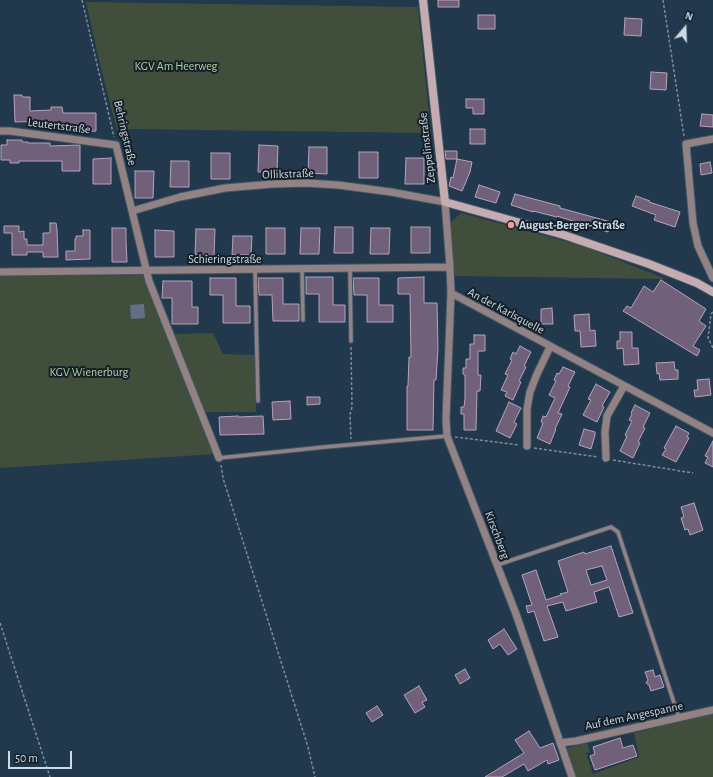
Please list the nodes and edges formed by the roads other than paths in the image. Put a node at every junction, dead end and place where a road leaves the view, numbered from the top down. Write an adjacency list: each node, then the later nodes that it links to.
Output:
1 (423, 0): 5 (street, Zeppelinstraße)
2 (0, 130): 4 (street, Leutertstraße)
3 (713, 139): 13 (street)
4 (116, 144): 6 (street, Behringstraße)
5 (445, 202): 6 (street, Ollikstraße); 7 (street, Zeppelinstraße); 14 (street)
6 (132, 211): 11 (street, Behringstraße)
7 (450, 267): 10 (street, Schieringstraße); 15 (street, Zeppelinstraße)
8 (255, 269): 9 (street, Schieringstraße); 11 (street, Schieringstraße); 20 (lane)
9 (302, 269): 10 (street, Schieringstraße); 16 (lane)
10 (350, 269): 17 (lane)
11 (147, 270): 12 (street, Schieringstraße); 24 (street, Behringstraße)
12 (0, 272)
13 (713, 278)
14 (713, 292)
15 (450, 294): 18 (street, An der Karlsquelle); 22 (street, Kirschberg)
16 (304, 320)
17 (351, 341)
18 (550, 347): 19 (street, An der Karlsquelle); 23 (street, An der Karlsquelle)
19 (624, 386): 21 (street, An der Karlsquelle); 25 (street)
20 (258, 401)
21 (713, 432)
22 (447, 436): 24 (lane); 26 (street, Kirschberg)
23 (527, 446)
24 (219, 458)
25 (606, 458)
26 (497, 565): 28 (lane); 29 (street, Kirschberg)
27 (713, 710): 28 (street, Auf dem Angespanne)
28 (679, 718): 29 (street, Auf dem Angespanne)
29 (560, 743): 30 (street, Kirschberg)
30 (572, 777)

